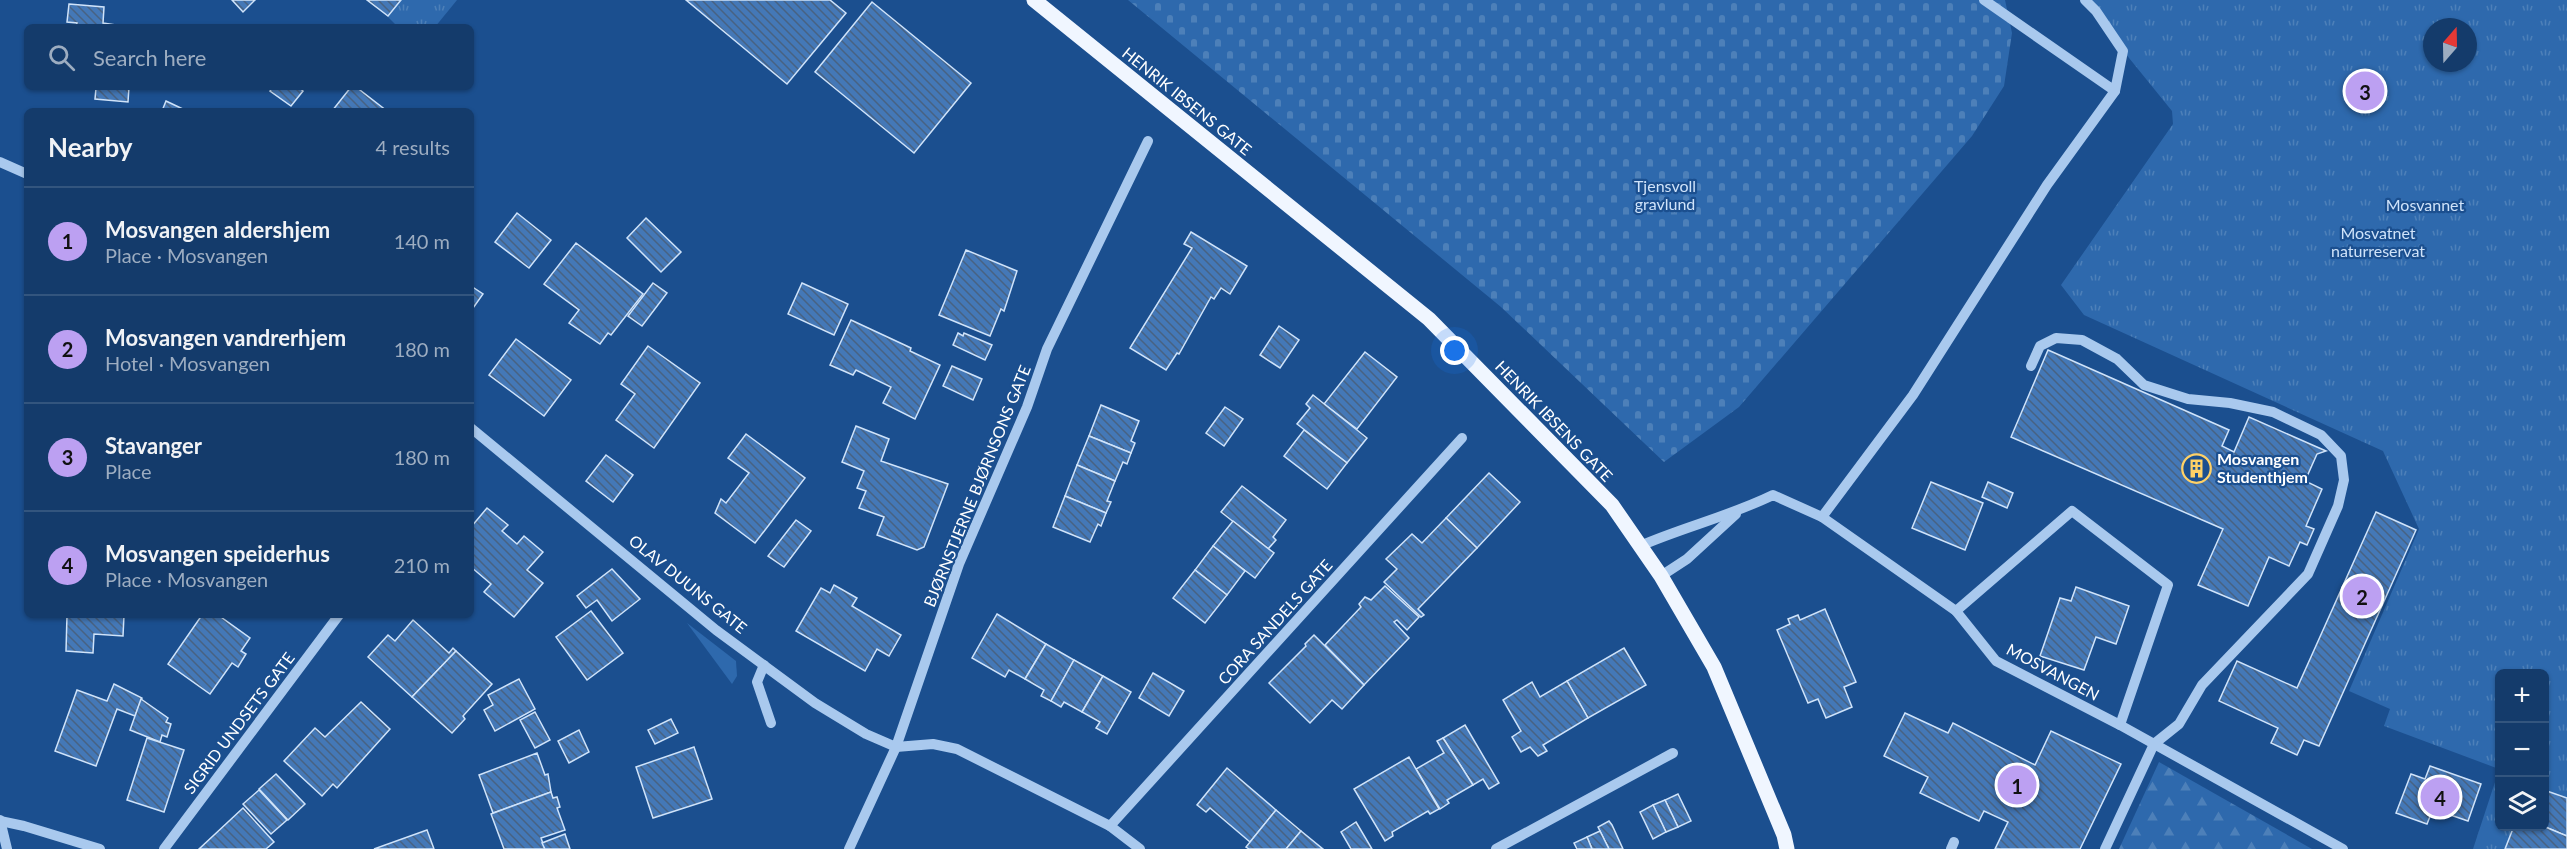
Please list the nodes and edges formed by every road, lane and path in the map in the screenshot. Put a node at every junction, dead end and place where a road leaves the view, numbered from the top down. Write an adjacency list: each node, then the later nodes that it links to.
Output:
1 (1034, 0): 13 (main road, HENRIK IBSENS GATE)
2 (1984, 0): 4 (street)
3 (2085, 0): 4 (street)
4 (2115, 91): 12 (street)
5 (1148, 141): 21 (street, BJØRNSTJERNE BJØRNSONS GATE)
6 (0, 162): 7 (street)
7 (24, 173)
8 (2031, 366): 20 (street)
9 (474, 434): 17 (street, OLAV DUUNS GATE)
10 (1462, 438): 24 (street, CORA SANDELS GATE)
11 (1738, 512): 12 (street, MOSVANGEN); 13 (street, MOSVANGEN); 14 (street, MOSVANGEN)
12 (1822, 517): 15 (street, MOSVANGEN)
13 (1640, 546): 14 (main road, HENRIK IBSENS GATE)
14 (1661, 576): 31 (main road, HENRIK IBSENS GATE)
15 (1956, 610): 19 (street, MOSVANGEN); 19 (street)
16 (337, 618): 27 (street, SIGRID UNDSETS GATE)
17 (764, 665): 18 (street); 21 (street, OLAV DUUNS GATE)
18 (771, 723)
19 (2120, 725): 20 (street, MOSVANGEN)
20 (2154, 744): 32 (street); 33 (street, MOSVANGEN)
21 (896, 747): 24 (street); 28 (street, BJØRNSTJERNE BJØRNSONS GATE)
22 (1672, 753): 30 (street)
23 (0, 821): 25 (street); 26 (street)
24 (1110, 826): 29 (street)
25 (7, 849)
26 (100, 849)
27 (164, 849)
28 (849, 849)
29 (1140, 849)
30 (1496, 849)
31 (1787, 849)
32 (2105, 849)
33 (2343, 849)

